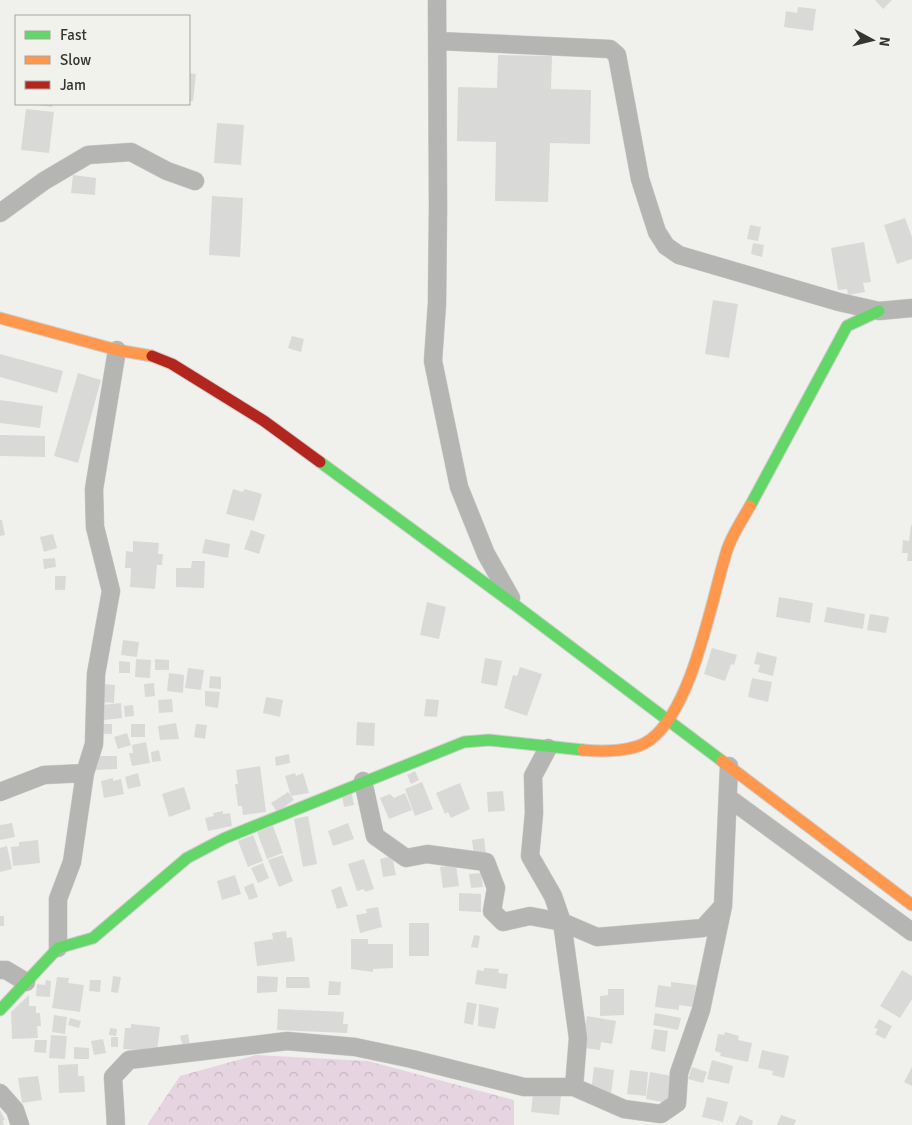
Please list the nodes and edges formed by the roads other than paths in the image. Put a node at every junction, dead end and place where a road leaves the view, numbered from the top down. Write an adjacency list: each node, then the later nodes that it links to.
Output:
1 (437, 0): 2 (street)
2 (438, 41): 6 (street); 9 (street)
3 (195, 181): 4 (street)
4 (0, 213)
5 (912, 308): 6 (street)
6 (879, 311): 10 (street)
7 (0, 318): 8 (street)
8 (117, 350): 9 (street); 13 (street)
9 (516, 605): 10 (street)
10 (668, 721): 11 (street); 12 (street)
11 (548, 748): 14 (street); 19 (street)
12 (729, 766): 16 (street); 17 (street)
13 (85, 773): 15 (street); 21 (street)
14 (363, 782): 19 (street); 21 (street)
15 (0, 792)
16 (730, 799): 18 (street); 20 (street)
17 (912, 905)
18 (723, 906): 19 (street); 25 (street)
19 (562, 922): 25 (street)
20 (912, 932)
21 (58, 948): 23 (street)
22 (0, 970): 23 (street)
23 (26, 982): 24 (street)
24 (0, 1010)
25 (574, 1087): 28 (street)
26 (0, 1093): 27 (street)
27 (20, 1125)
28 (116, 1125)

